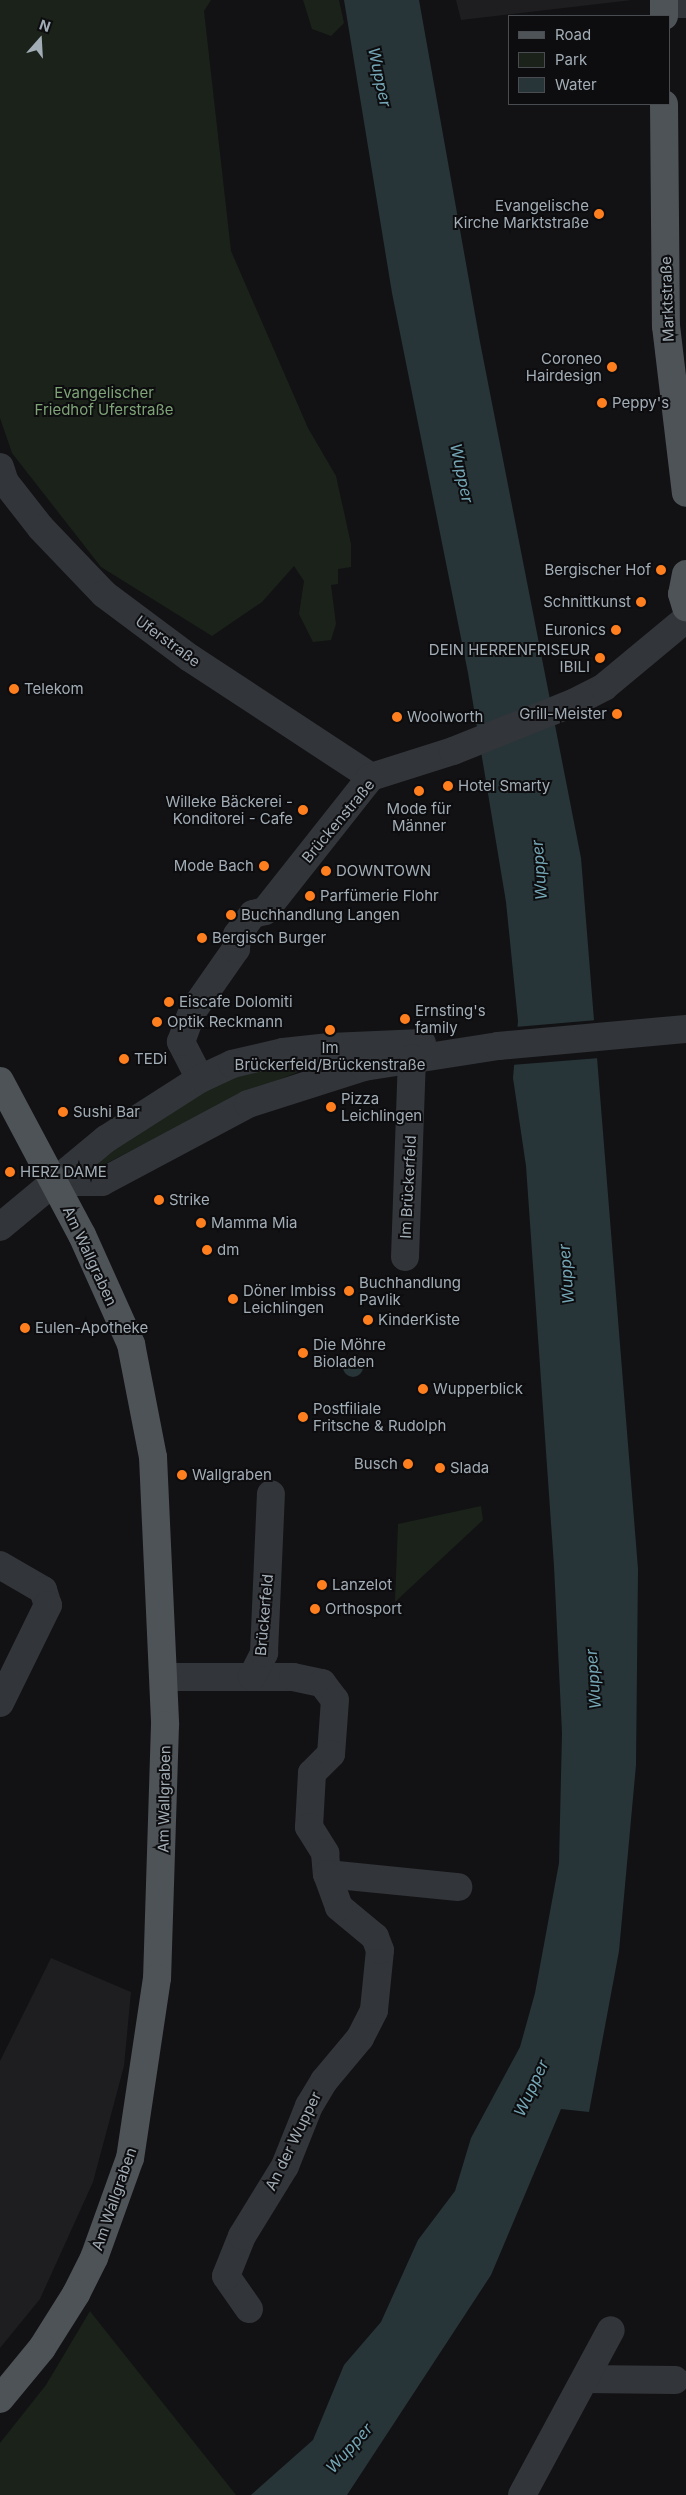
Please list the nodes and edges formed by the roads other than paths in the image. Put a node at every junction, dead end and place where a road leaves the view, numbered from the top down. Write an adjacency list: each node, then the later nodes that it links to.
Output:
1 (664, 105): 3 (main road, Marktstraße)
2 (2, 477): 7 (street, Uferstraße)
3 (686, 493)
4 (686, 574): 5 (main road)
5 (686, 607)
6 (686, 619): 7 (street, Brückenstraße)
7 (371, 778): 11 (street, Brückenstraße)
8 (686, 1029): 9 (street)
9 (498, 1046): 10 (street); 11 (street)
10 (412, 1058): 13 (street); 15 (street, Im Brückerfeld)
11 (200, 1079): 13 (street)
12 (0, 1081): 13 (main road, Am Wallgraben)
13 (55, 1182): 14 (street); 18 (main road, Am Wallgraben)
14 (0, 1227)
15 (405, 1257)
16 (272, 1494): 19 (street, Brückerfeld)
17 (0, 1565): 20 (street)
18 (165, 1677): 19 (street, Brückerfeld); 27 (main road, Am Wallgraben)
19 (252, 1677): 21 (street, An der Wupper)
20 (0, 1703)
21 (327, 1874): 22 (street); 23 (street, An der Wupper)
22 (458, 1887)
23 (249, 2309)
24 (611, 2330): 25 (street)
25 (586, 2379): 26 (street); 28 (street)
26 (675, 2380)
27 (0, 2398)
28 (522, 2495)

